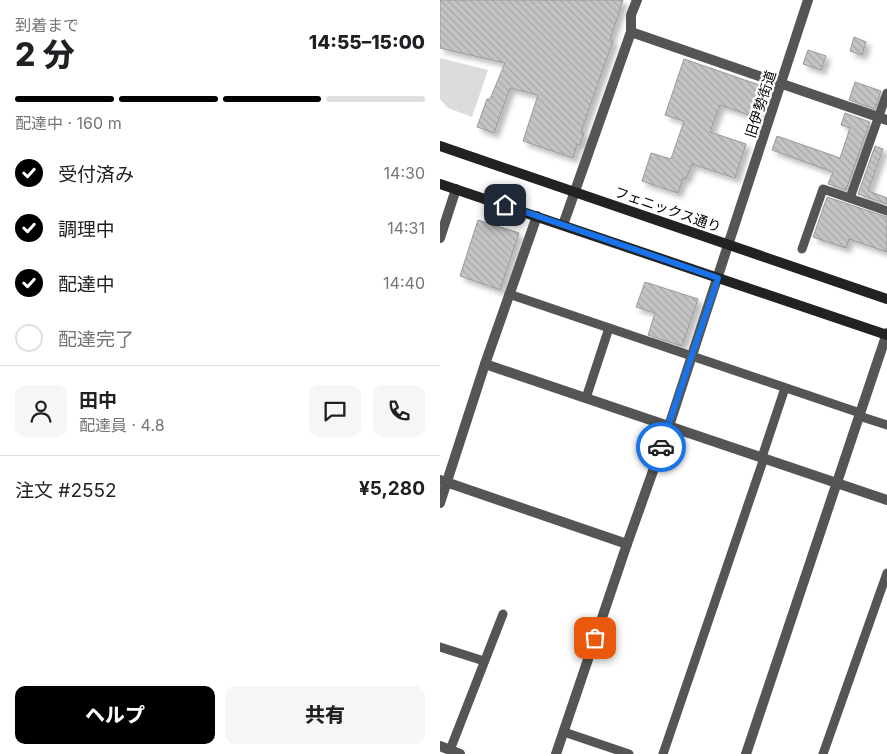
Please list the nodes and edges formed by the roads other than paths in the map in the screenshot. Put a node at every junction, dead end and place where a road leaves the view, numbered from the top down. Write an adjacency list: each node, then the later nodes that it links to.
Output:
1 (637, 0): 3 (street)
2 (808, 0): 4 (street, 旧伊勢街道)
3 (631, 32): 4 (street); 10 (street)
4 (781, 84): 6 (street); 16 (street, 旧伊勢街道)
5 (887, 93): 6 (lane)
6 (883, 119): 11 (lane)
7 (440, 146): 10 (street, フェニックス通り)
8 (440, 184): 9 (street)
9 (456, 189): 13 (street); 15 (street)
10 (574, 192): 14 (street); 16 (street, フェニックス通り)
11 (850, 198): 12 (lane); 17 (lane)
12 (887, 211)
13 (537, 216): 14 (street); 19 (street)
14 (563, 225): 18 (street)
15 (440, 238)
16 (728, 244): 18 (street, 旧伊勢街道); 20 (street, フェニックス通り)
17 (802, 249)
18 (718, 278): 22 (street); 23 (street, 旧伊勢街道)
19 (510, 294): 21 (lane); 24 (street)
20 (887, 299)
21 (609, 328): 23 (lane); 26 (lane)
22 (887, 335): 27 (street)
23 (692, 356): 25 (lane); 29 (street, 旧伊勢街道)
24 (485, 364): 26 (street); 31 (street)
25 (785, 388): 27 (lane); 30 (lane)
26 (586, 398): 29 (street)
27 (860, 415): 28 (lane); 32 (street)
28 (887, 425)
29 (669, 426): 30 (street); 35 (street, 旧伊勢街道)
30 (763, 458): 32 (street); 45 (lane)
31 (443, 481): 34 (street); 35 (street)
32 (837, 482): 33 (street); 46 (street)
33 (887, 500)
34 (440, 503)
35 (627, 544): 40 (street, 旧伊勢街道)
36 (887, 573): 47 (lane)
37 (503, 614): 39 (lane)
38 (440, 647): 39 (lane)
39 (484, 661): 41 (lane)
40 (564, 732): 43 (street, 旧伊勢街道); 44 (lane)
41 (445, 748): 42 (street)
42 (460, 754)
43 (556, 754)
44 (629, 754)
45 (663, 754)
46 (746, 754)
47 (824, 754)

